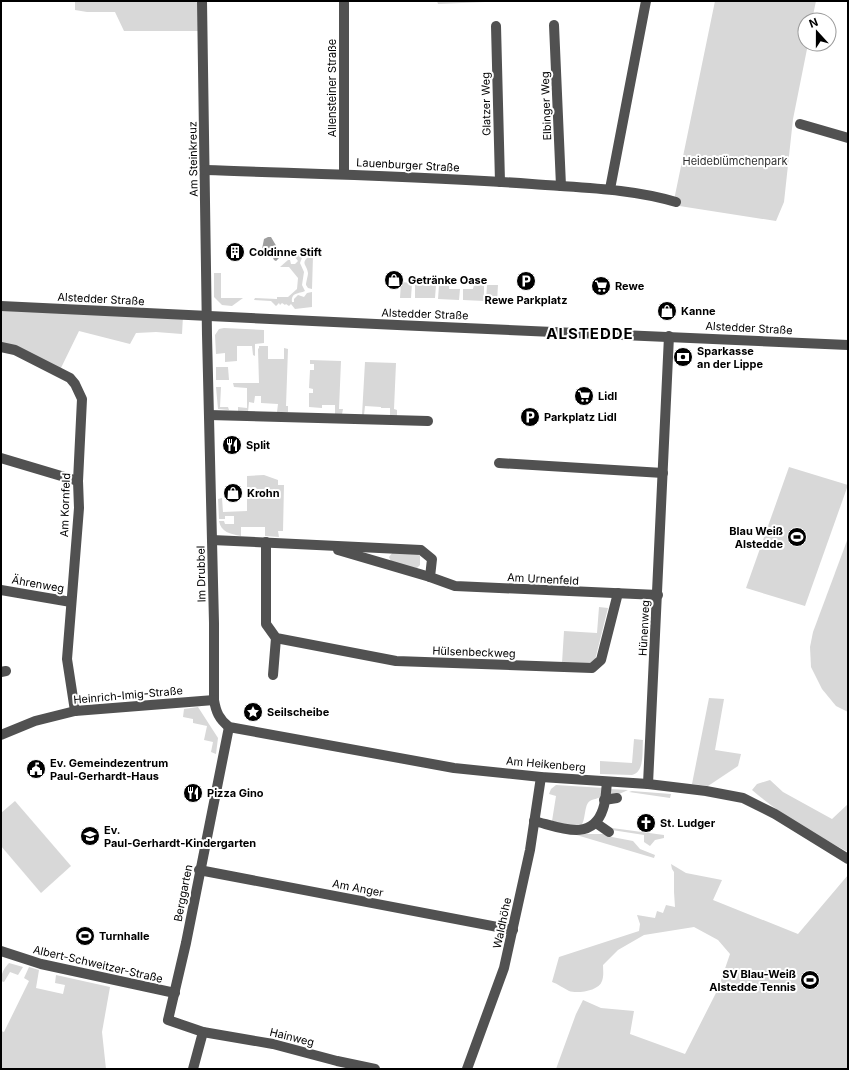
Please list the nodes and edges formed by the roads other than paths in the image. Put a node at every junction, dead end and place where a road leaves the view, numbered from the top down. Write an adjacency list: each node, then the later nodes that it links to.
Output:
1 (202, 1): 8 (street, Am Steinkreuz)
2 (344, 1): 9 (street, Allensteiner Straße)
3 (646, 1): 12 (street)
4 (554, 25): 11 (street, Elbinger Weg)
5 (496, 26): 10 (street, Glatzer Weg)
6 (800, 124): 7 (street)
7 (848, 138)
8 (205, 170): 9 (street, Lauenburger Straße); 15 (street, Am Steinkreuz)
9 (344, 174): 10 (street, Lauenburger Straße)
10 (500, 182): 11 (street, Lauenburger Straße)
11 (561, 186): 12 (street, Lauenburger Straße)
12 (610, 189): 13 (street, Lauenburger Straße)
13 (676, 202)
14 (1, 306): 15 (street, Alstedder Straße)
15 (207, 317): 16 (street, Alstedder Straße); 19 (street, Im Drubbel)
16 (670, 336): 17 (street, Alstedder Straße); 23 (street, Hünenweg)
17 (848, 345)
18 (1, 347): 24 (street, Am Kornfeld)
19 (209, 415): 20 (street); 25 (street, Im Drubbel)
20 (428, 421)
21 (1, 458): 24 (street)
22 (499, 463): 23 (street)
23 (663, 473): 31 (street, Hünenweg)
24 (78, 481): 32 (street, Am Kornfeld)
25 (212, 540): 26 (street, Am Urnenfeld); 35 (street, Im Drubbel)
26 (266, 542): 27 (street, Am Urnenfeld); 33 (street)
27 (322, 545): 28 (street, Am Urnenfeld); 28 (street, Am Urnenfeld)
28 (430, 577): 30 (street, Am Urnenfeld)
29 (1, 590): 32 (street, Ährenweg)
30 (618, 594): 31 (street, Am Urnenfeld); 33 (street, Hülsenbeckweg)
31 (658, 595): 41 (street, Hünenweg)
32 (71, 602): 36 (street, Am Kornfeld)
33 (276, 638): 34 (street)
34 (273, 676)
35 (214, 700): 36 (street, Heinrich-Imig-Straße); 37 (street, Im Drubbel)
36 (75, 711): 38 (street, Heinrich-Imig-Straße)
37 (229, 727): 39 (street, Am Heikenberg); 48 (street, Berggarten)
38 (1, 735)
39 (541, 777): 40 (street, Am Heikenberg); 44 (street, Waldhöhe)
40 (607, 782): 41 (street, Am Heikenberg); 43 (street)
41 (648, 784): 47 (street, Am Heikenberg)
42 (617, 798): 43 (street)
43 (604, 800): 45 (street)
44 (534, 821): 45 (street); 49 (street, Waldhöhe)
45 (596, 823): 46 (street)
46 (609, 832)
47 (848, 860)
48 (199, 870): 49 (street, Am Anger); 51 (street, Berggarten)
49 (513, 930): 56 (street, Waldhöhe)
50 (2, 954): 51 (street, Albert-Schweitzer-Straße)
51 (175, 993): 52 (street, Albert-Schweitzer-Straße)
52 (204, 1032): 53 (street, Hainweg); 54 (street)
53 (336, 1065): 55 (street, Hainweg)
54 (193, 1069)
55 (375, 1069)
56 (467, 1069)

